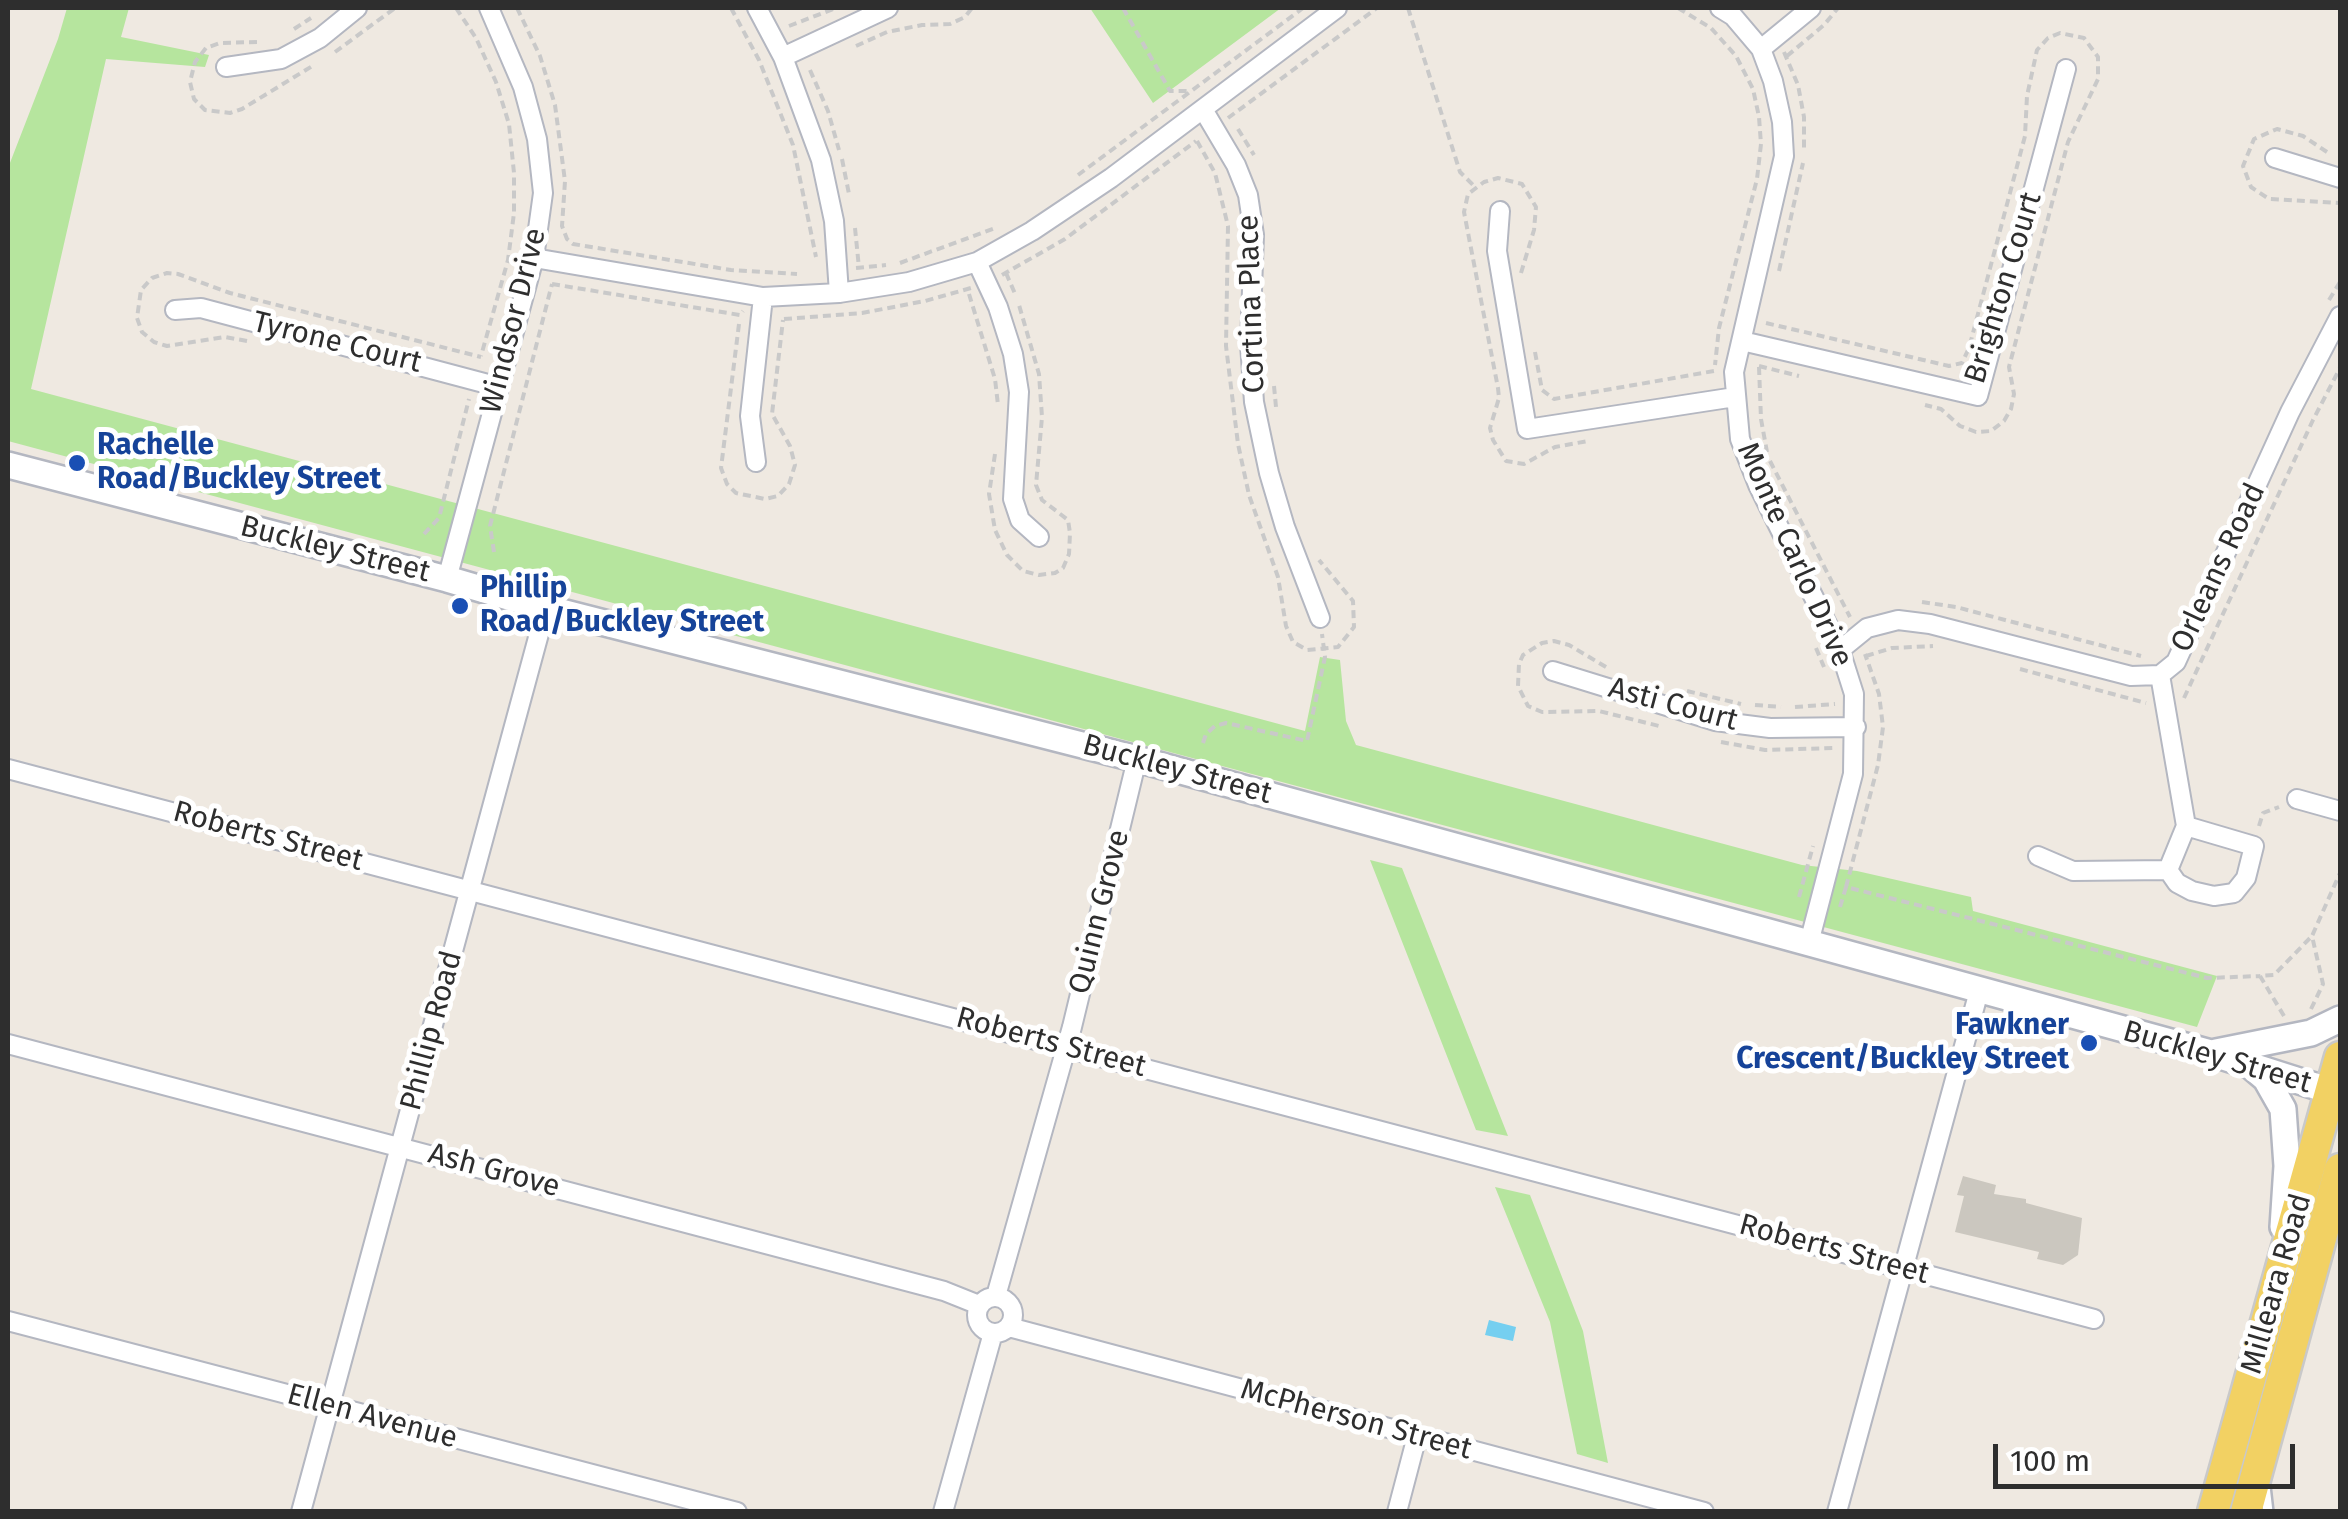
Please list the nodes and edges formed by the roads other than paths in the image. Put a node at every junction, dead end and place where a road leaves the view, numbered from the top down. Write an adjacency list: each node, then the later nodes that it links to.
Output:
1 (357, 8): 10 (street)
2 (490, 8): 16 (street, Windsor Drive)
3 (756, 8): 9 (street)
4 (888, 8): 9 (street)
5 (1337, 8): 12 (street)
6 (1720, 8): 8 (street, Monte Carlo Drive)
7 (1811, 8): 8 (street)
8 (1768, 44): 22 (street, Monte Carlo Drive)
9 (783, 57): 18 (street)
10 (226, 67)
11 (2066, 69): 22 (street, Brighton Court)
12 (1204, 111): 17 (street); 30 (street, Cortina Place)
13 (2274, 158): 14 (street)
14 (2340, 178)
15 (1500, 210): 24 (street)
16 (534, 258): 19 (street); 23 (street, Windsor Drive)
17 (978, 262): 18 (street); 27 (street)
18 (839, 293): 19 (street)
19 (762, 305): 25 (street)
20 (174, 310): 23 (street, Tyrone Court)
21 (2340, 316): 33 (street, Orleans Road)
22 (1750, 343): 24 (street, Monte Carlo Drive)
23 (499, 387): 28 (street, Windsor Drive)
24 (1735, 396): 31 (street, Monte Carlo Drive)
25 (756, 462)
26 (8, 465): 28 (main road, Buckley Street)
27 (1039, 537)
28 (447, 579): 29 (main road, Buckley Street)
29 (546, 608): 35 (main road, Buckley Street); 42 (street, Phillip Road)
30 (1320, 618)
31 (1840, 650): 33 (street, Orleans Road); 34 (street, Monte Carlo Drive)
32 (1553, 671): 34 (street, Asti Court)
33 (2160, 676): 39 (street)
34 (1847, 727): 43 (street, Monte Carlo Drive)
35 (1138, 758): 43 (main road, Buckley Street); 47 (street, Quinn Grove)
36 (8, 769): 42 (street, Roberts Street)
37 (2297, 799): 38 (street)
38 (2340, 811)
39 (2186, 826): 41 (street); 41 (street)
40 (2038, 856): 41 (street)
41 (2168, 870)
42 (470, 890): 47 (street, Roberts Street); 52 (street, Phillip Road)
43 (1809, 943): 44 (main road, Buckley Street)
44 (1979, 991): 48 (main road, Buckley Street); 54 (street)
45 (2340, 1019): 48 (main road)
46 (8, 1044): 52 (street, Ash Grove)
47 (1066, 1048): 54 (street, Roberts Street); 56 (street, Quinn Grove)
48 (2210, 1053): 50 (main road, Buckley Street)
49 (2340, 1057): 51 (main road, Milleara Road)
50 (2251, 1066): 51 (main road, Buckley Street); 55 (main road)
51 (2336, 1093): 55 (main road, Milleara Road)
52 (400, 1146): 56 (street, Ash Grove); 60 (street, Phillip Road)
53 (2339, 1179): 62 (main road, Milleara Road)
54 (1901, 1268): 57 (street, Roberts Street); 68 (street)
55 (2278, 1276): 69 (main road, Milleara Road)
56 (988, 1301): 59 (street); 59 (street)
57 (2094, 1319)
58 (8, 1321): 60 (street, Ellen Avenue)
59 (1001, 1330): 61 (street, McPherson Street); 65 (street)
60 (330, 1406): 63 (street, Phillip Road); 64 (street, Ellen Avenue)
61 (1417, 1436): 66 (street); 67 (street, McPherson Street)
62 (2260, 1454): 70 (main road, Milleara Road); 71 (lane)
63 (301, 1512)
64 (737, 1512)
65 (943, 1512)
66 (1396, 1512)
67 (1704, 1512)
68 (1837, 1512)
69 (2213, 1512)
70 (2246, 1512)
71 (2268, 1512)

